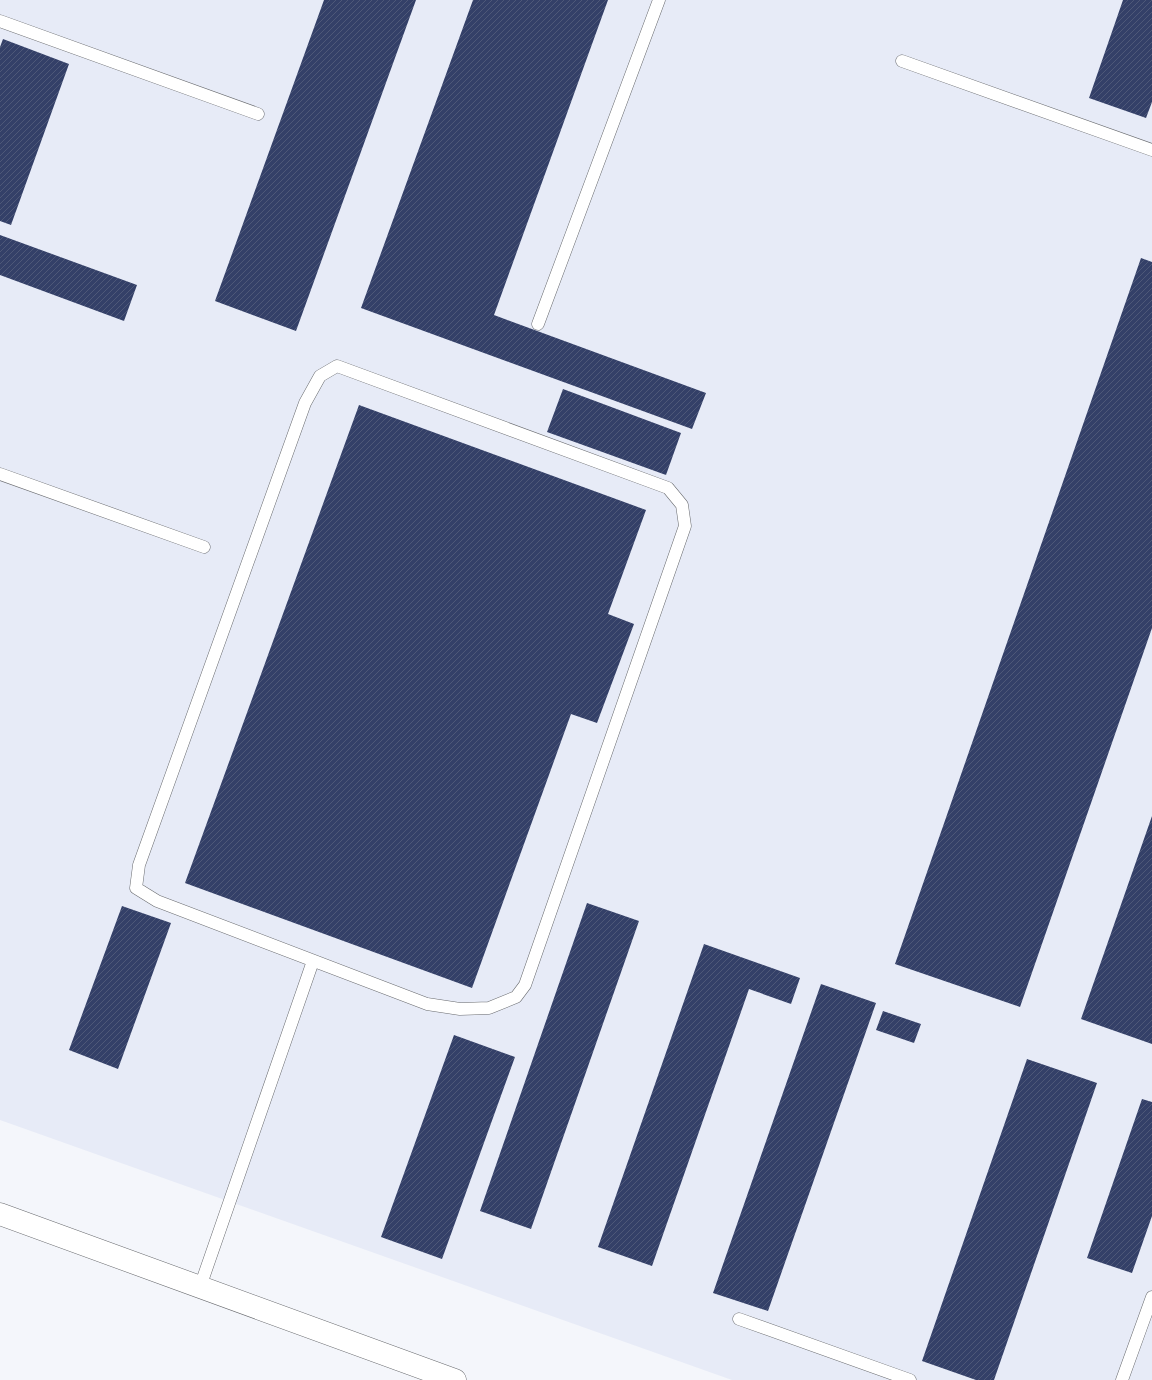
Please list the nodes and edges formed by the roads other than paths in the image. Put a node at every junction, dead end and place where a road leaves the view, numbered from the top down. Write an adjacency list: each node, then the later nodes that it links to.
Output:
1 (659, 0): 6 (lane)
2 (0, 21): 4 (lane)
3 (902, 61): 5 (lane)
4 (258, 114)
5 (1152, 150)
6 (538, 324)
7 (0, 474): 8 (lane)
8 (204, 547)
9 (314, 961): 9 (lane); 11 (lane)
10 (0, 1214): 11 (street)
11 (200, 1287): 14 (street)
12 (1152, 1297): 16 (lane)
13 (739, 1319): 15 (lane)
14 (455, 1380)
15 (910, 1380)
16 (1122, 1380)

